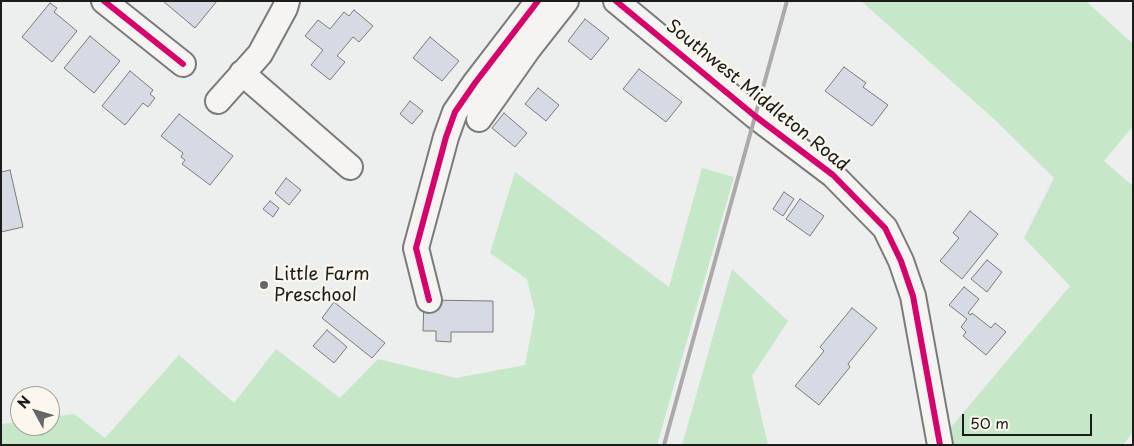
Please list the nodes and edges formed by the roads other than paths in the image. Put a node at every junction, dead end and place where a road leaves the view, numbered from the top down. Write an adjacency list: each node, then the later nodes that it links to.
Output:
1 (104, 1): 6 (street)
2 (287, 1): 7 (street)
3 (538, 1): 11 (street)
4 (566, 1): 9 (street)
5 (616, 1): 12 (street, Southwest Middleton Road)
6 (183, 64)
7 (242, 74): 8 (street); 10 (street)
8 (218, 101)
9 (479, 119)
10 (350, 167)
11 (430, 300)
12 (940, 445)

